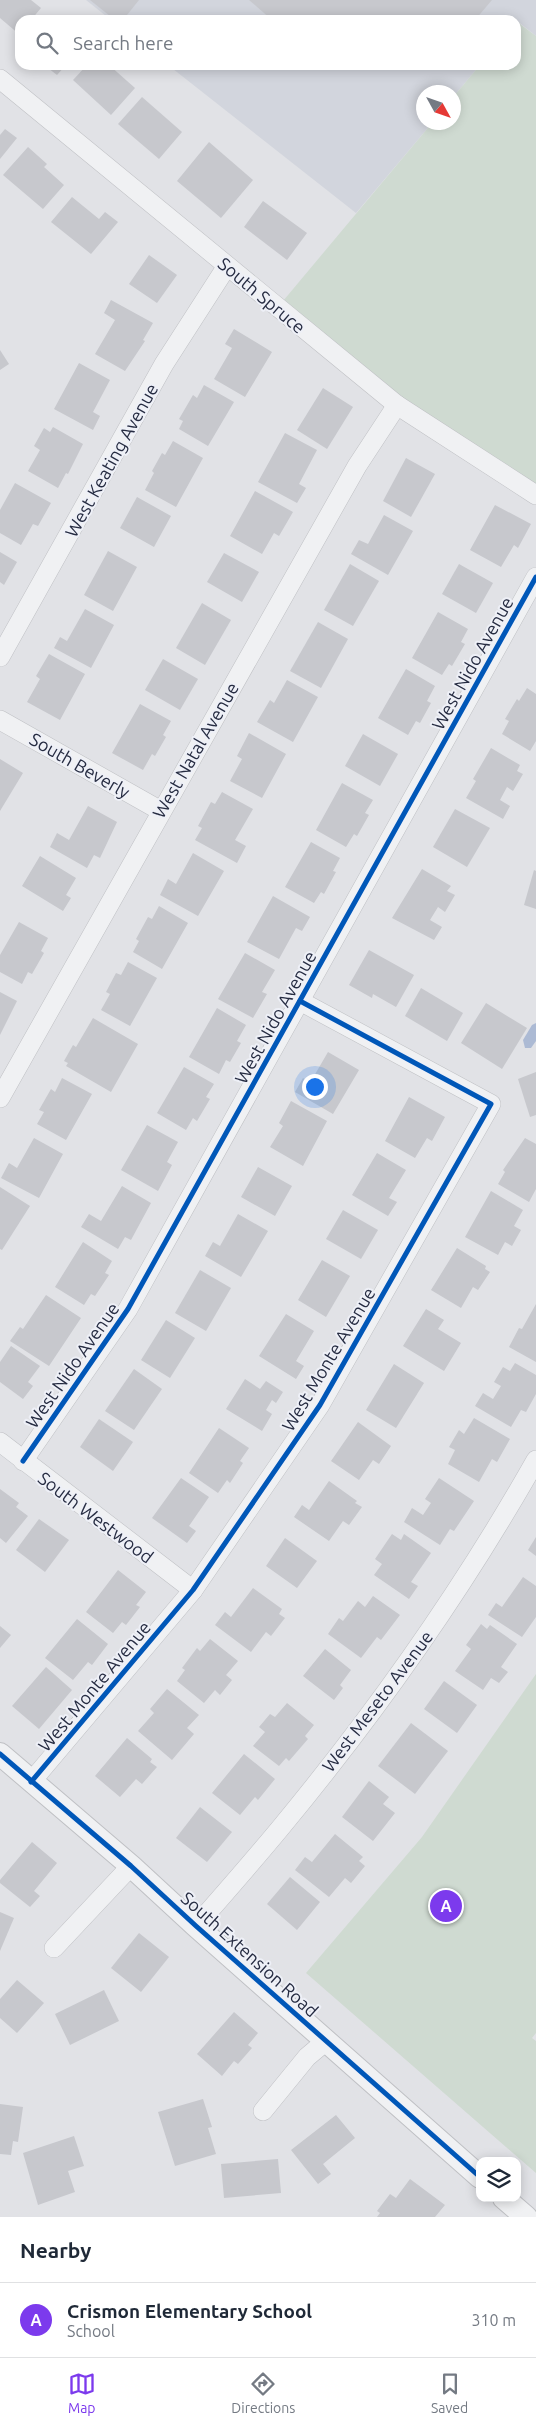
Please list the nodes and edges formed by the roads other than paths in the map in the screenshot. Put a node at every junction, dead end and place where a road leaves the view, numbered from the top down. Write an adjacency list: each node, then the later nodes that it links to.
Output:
1 (0, 79): 2 (street, South Spruce)
2 (228, 266): 3 (street, South Spruce); 6 (street, West Keating Avenue)
3 (397, 406): 4 (street, South Spruce); 8 (street, West Natal Avenue)
4 (536, 495)
5 (536, 576): 9 (street, West Nido Avenue)
6 (0, 657)
7 (0, 720): 8 (street, South Beverly)
8 (161, 811): 10 (street, West Natal Avenue)
9 (300, 1001): 12 (street, West Nido Avenue); 14 (street, West Monte Avenue)
10 (0, 1098)
11 (0, 1442): 12 (street, South Westwood)
12 (23, 1461): 14 (street, South Westwood)
13 (534, 1468): 18 (street, West Meseto Avenue)
14 (193, 1590): 16 (street, West Monte Avenue)
15 (0, 1754): 16 (street, South Extension Road)
16 (31, 1782): 17 (street, South Extension Road)
17 (131, 1866): 18 (street, South Extension Road); 19 (street)
18 (196, 1926): 20 (street, South Extension Road)
19 (54, 1948)
20 (326, 2040): 21 (street); 22 (street, South Extension Road)
21 (263, 2111)
22 (476, 2173)

